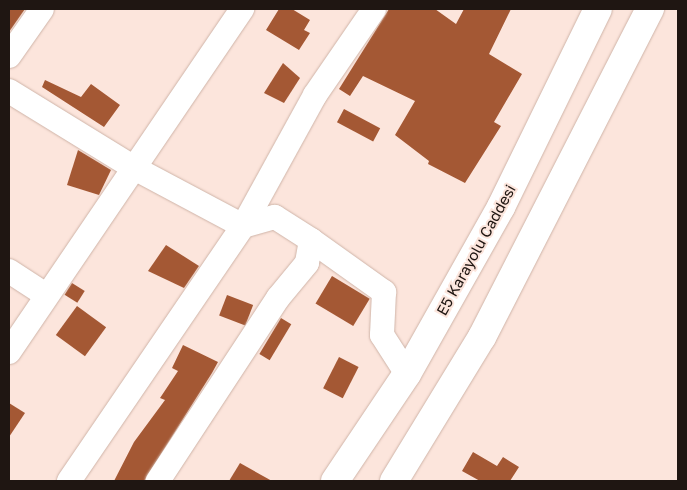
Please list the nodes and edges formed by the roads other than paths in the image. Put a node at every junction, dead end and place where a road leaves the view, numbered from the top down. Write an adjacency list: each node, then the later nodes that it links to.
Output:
1 (42, 9): 6 (street)
2 (242, 9): 8 (street)
3 (374, 9): 9 (street)
4 (598, 9): 14 (highway, E5 Karayolu Caddesi)
5 (650, 9): 18 (highway)
6 (9, 56)
7 (9, 91): 8 (street)
8 (136, 169): 9 (street); 12 (street)
9 (243, 226): 10 (street); 15 (street)
10 (311, 240): 14 (street); 16 (street)
11 (9, 271): 12 (street)
12 (46, 295): 13 (street)
13 (9, 352)
14 (406, 374): 17 (highway, E5 Karayolu Caddesi)
15 (69, 481)
16 (158, 481)
17 (336, 481)
18 (394, 481)

